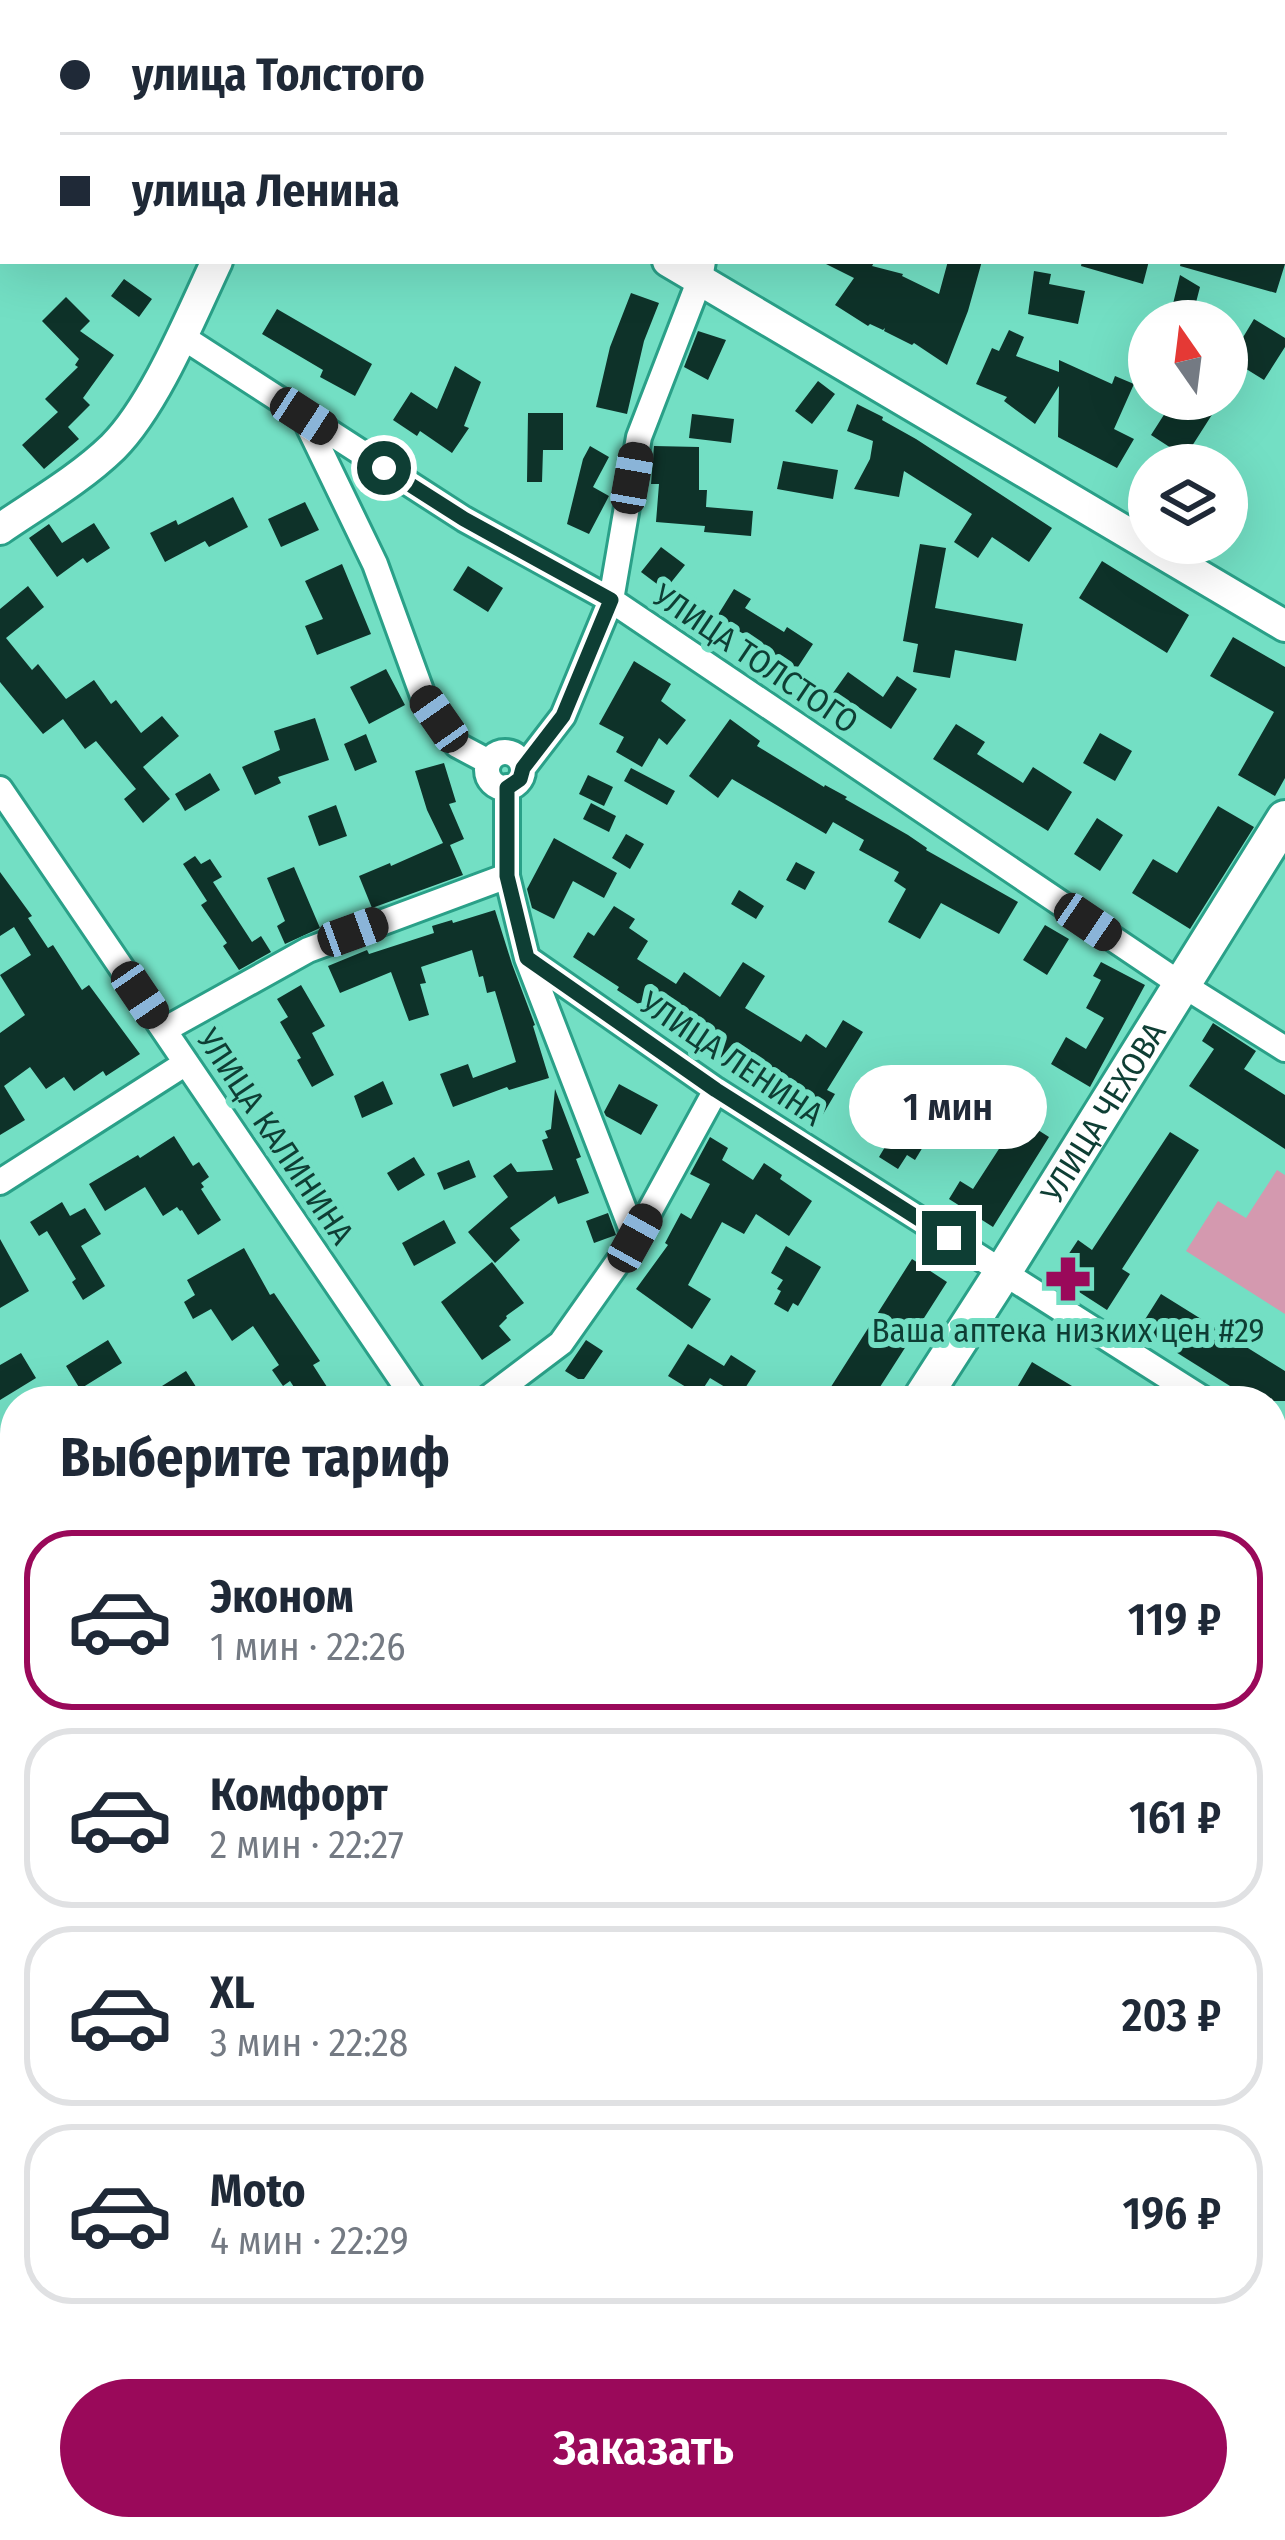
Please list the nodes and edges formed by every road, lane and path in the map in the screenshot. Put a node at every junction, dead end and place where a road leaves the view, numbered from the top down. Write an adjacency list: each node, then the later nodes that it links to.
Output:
1 (216, 264): 3 (street)
2 (701, 270): 6 (street); 7 (street)
3 (181, 336): 4 (street, УЛИЦА ТОЛСТОГО); 5 (street)
4 (304, 416): 6 (street, УЛИЦА ТОЛСТОГО); 8 (street)
5 (0, 529)
6 (611, 600): 8 (street); 13 (street, УЛИЦА ТОЛСТОГО)
7 (1285, 626)
8 (515, 778): 11 (street)
9 (0, 789): 14 (street, УЛИЦА КАЛИНИНА)
10 (1285, 819): 13 (main road, УЛИЦА ЧЕХОВА)
11 (507, 876): 12 (street); 14 (street)
12 (527, 958): 17 (street, УЛИЦА ЛЕНИНА); 19 (street)
13 (1181, 984): 15 (street, УЛИЦА ТОЛСТОГО); 20 (main road, УЛИЦА ЧЕХОВА)
14 (164, 1030): 16 (street, УЛИЦА КАЛИНИНА)
15 (1285, 1048)
16 (186, 1063): 18 (street); 21 (street, УЛИЦА КАЛИНИНА)
17 (716, 1090): 19 (street); 20 (street, УЛИЦА ЛЕНИНА)
18 (0, 1182)
19 (635, 1238): 22 (street)
20 (1003, 1272): 23 (main road, УЛИЦА ЧЕХОВА); 24 (street, УЛИЦА ЛЕНИНА)
21 (406, 1386)
22 (504, 1386)
23 (930, 1386)
24 (1182, 1386)

